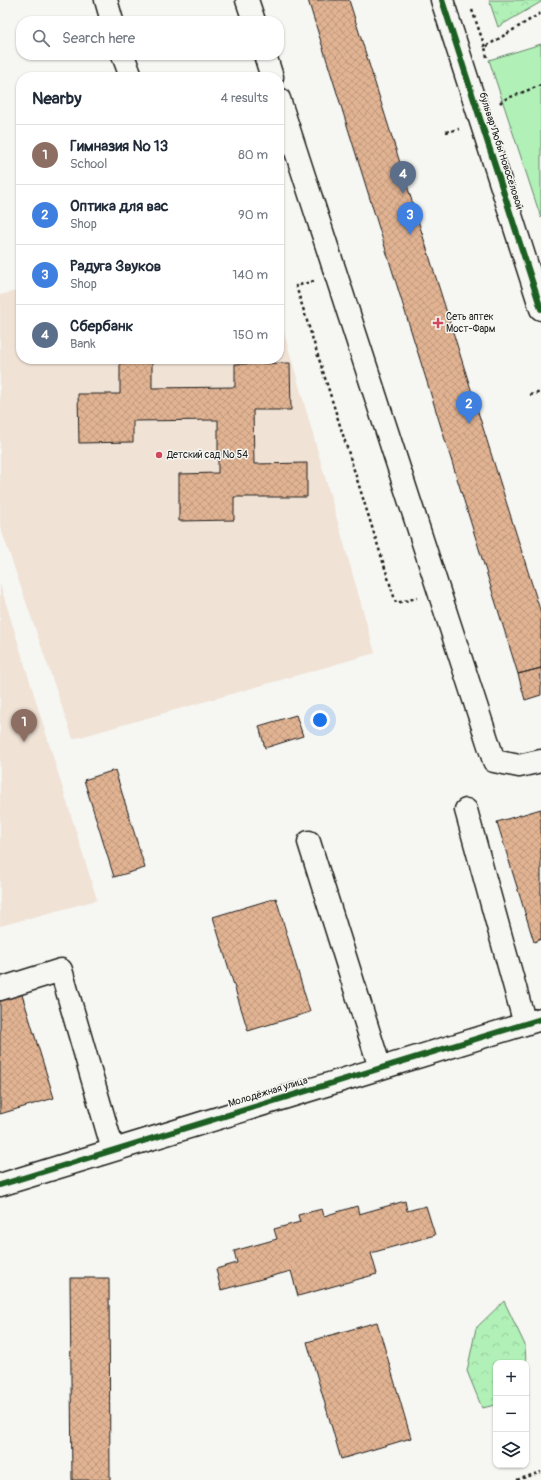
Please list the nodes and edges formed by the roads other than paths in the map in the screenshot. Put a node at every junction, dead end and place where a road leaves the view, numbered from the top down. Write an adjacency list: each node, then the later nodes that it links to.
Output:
1 (106, 0): 4 (street)
2 (247, 0): 5 (street)
3 (442, 0): 11 (street, бульвар Любы Новосёловой)
4 (111, 16)
5 (252, 16)
6 (126, 60): 8 (street)
7 (267, 60): 9 (street)
8 (129, 72)
9 (270, 72)
10 (284, 114): 12 (street)
11 (541, 309)
12 (541, 761)
13 (466, 810): 16 (street)
14 (309, 842): 17 (street)
15 (0, 989): 18 (street)
16 (533, 1022): 17 (street, Молодёжная улица)
17 (380, 1068): 18 (street, Молодёжная улица)
18 (113, 1150): 19 (street, Молодёжная улица)
19 (0, 1184)

